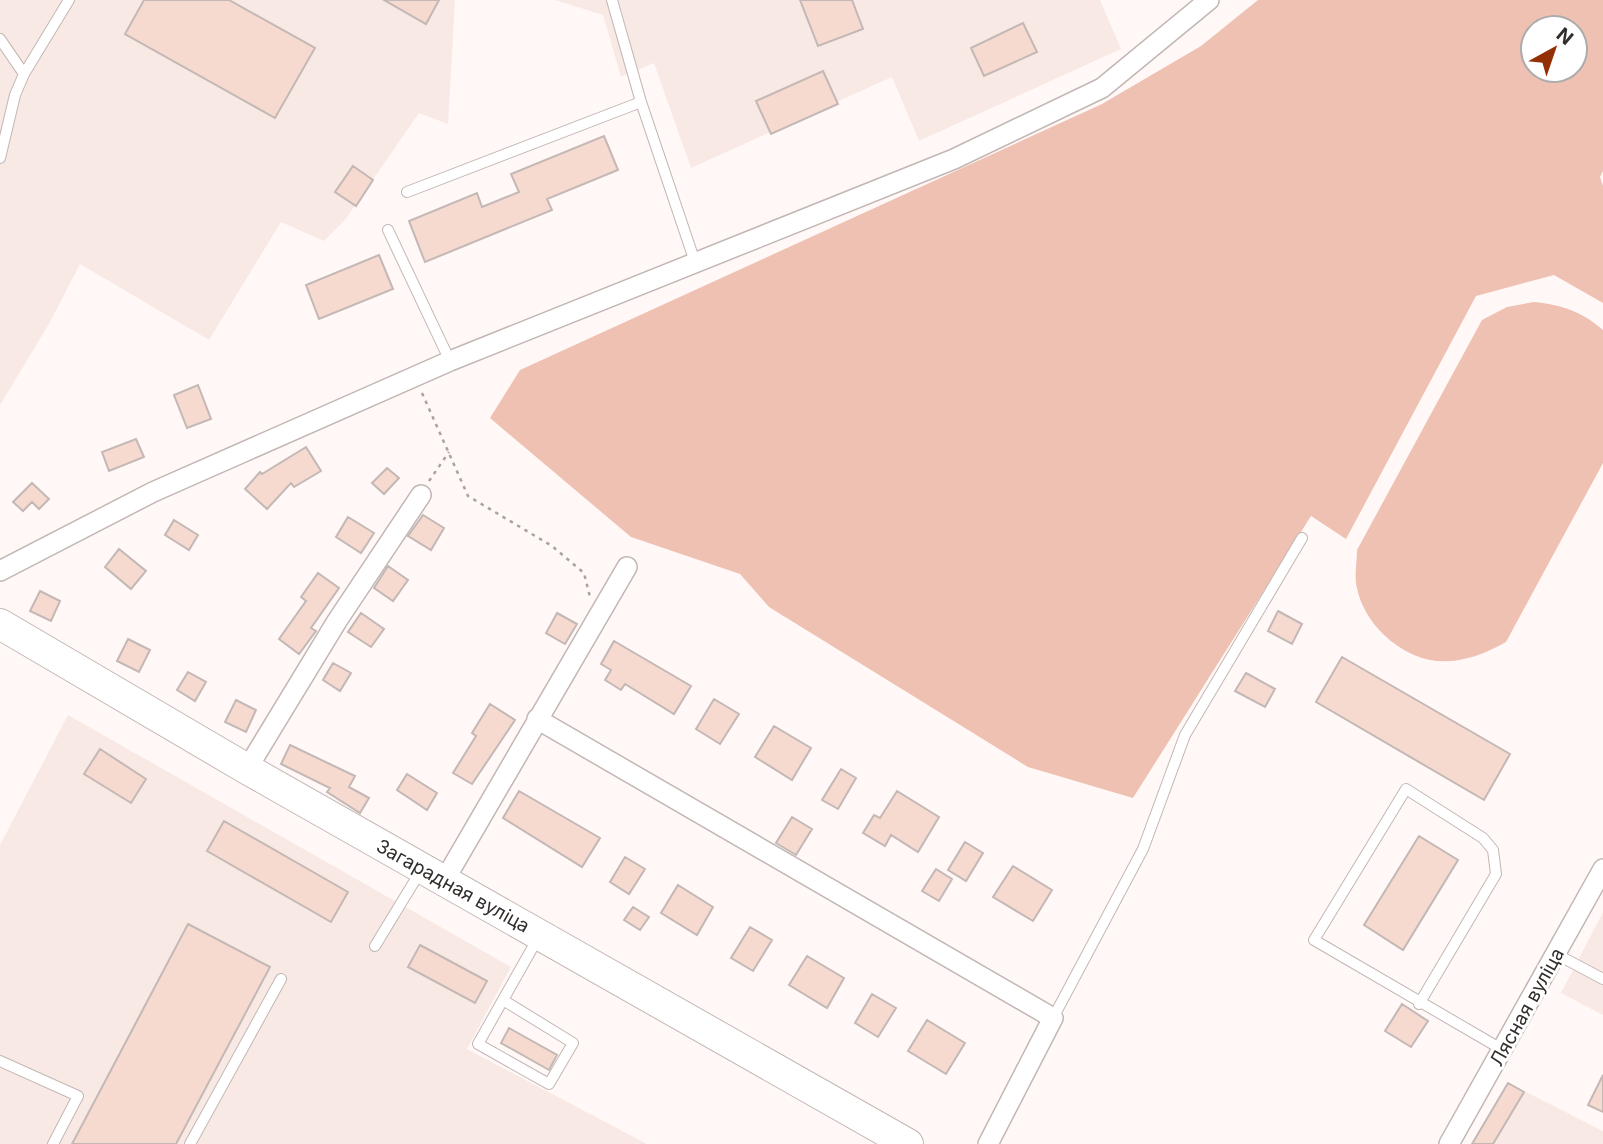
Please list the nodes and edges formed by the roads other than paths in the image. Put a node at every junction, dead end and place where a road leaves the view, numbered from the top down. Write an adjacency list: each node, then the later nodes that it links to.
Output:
1 (69, 0): 5 (lane)
2 (612, 0): 6 (lane)
3 (1209, 0): 10 (street)
4 (0, 39): 5 (lane)
5 (24, 74): 7 (lane)
6 (641, 102): 8 (lane); 10 (lane)
7 (0, 158)
8 (407, 192)
9 (388, 230): 11 (lane)
10 (695, 262): 11 (street)
11 (450, 360): 15 (street)
12 (421, 495): 18 (street)
13 (1302, 538): 28 (lane)
14 (627, 567): 17 (street)
15 (0, 571)
16 (0, 624): 18 (main road, Загарадная вуліца)
17 (537, 719): 20 (street); 28 (street)
18 (247, 769): 20 (main road, Загарадная вуліца)
19 (1603, 869): 23 (street, Лясная вуліца)
20 (433, 875): 21 (main road, Загарадная вуліца); 22 (lane)
21 (540, 934): 26 (lane); 33 (main road, Загарадная вуліца)
22 (375, 946)
23 (1556, 954): 25 (lane); 29 (street, Лясная вуліца)
24 (281, 979): 32 (lane)
25 (1603, 979)
26 (503, 1000): 26 (lane)
27 (1419, 1004): 27 (lane); 29 (lane)
28 (1053, 1018): 34 (street)
29 (1503, 1050): 35 (street, Лясная вуліца)
30 (0, 1061): 31 (lane)
31 (53, 1144)
32 (190, 1144)
33 (908, 1144)
34 (988, 1144)
35 (1449, 1144)

